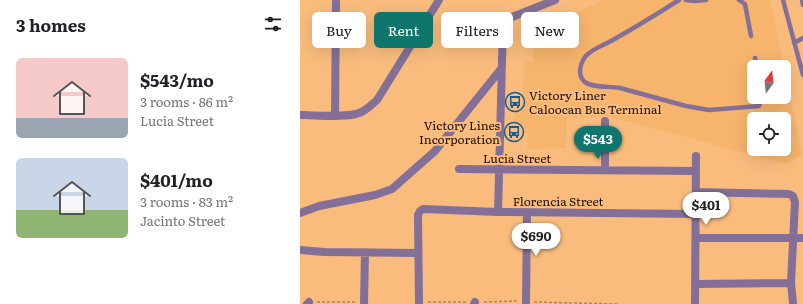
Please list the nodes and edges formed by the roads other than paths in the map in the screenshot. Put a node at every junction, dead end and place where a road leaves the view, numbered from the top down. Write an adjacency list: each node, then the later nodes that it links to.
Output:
1 (336, 0): 18 (street)
2 (440, 0): 18 (street)
3 (554, 0): 14 (street)
4 (679, 0): 16 (lane)
5 (686, 0): 6 (lane)
6 (706, 0)
7 (739, 0): 11 (lane)
8 (783, 0): 13 (lane)
9 (802, 0): 10 (lane)
10 (803, 5)
11 (751, 36)
12 (803, 38): 13 (lane)
13 (794, 43): 15 (lane)
14 (501, 69): 22 (street); 28 (street)
15 (803, 75)
16 (760, 104)
17 (300, 115): 18 (street)
18 (335, 115)
19 (605, 121): 23 (street)
20 (696, 156): 24 (street)
21 (459, 169): 22 (street, Lucia Street)
22 (499, 170): 23 (street, Lucia Street); 26 (street)
23 (605, 170): 24 (street, Lucia Street)
24 (696, 171): 25 (street)
25 (696, 192): 29 (street); 31 (street)
26 (498, 212): 27 (street, Florencia Street); 35 (street, Florencia Street)
27 (527, 212): 29 (street, Florencia Street); 39 (street)
28 (300, 213)
29 (696, 214): 30 (street)
30 (696, 238): 31 (street); 36 (street)
31 (794, 238): 32 (street); 37 (street)
32 (803, 238)
33 (300, 250): 34 (street)
34 (365, 253): 35 (street); 38 (street)
35 (418, 253): 41 (street)
36 (696, 284): 37 (street); 42 (street)
37 (791, 284): 40 (street)
38 (364, 303)
39 (526, 303)
40 (793, 303)
41 (419, 304)
42 (696, 304)

